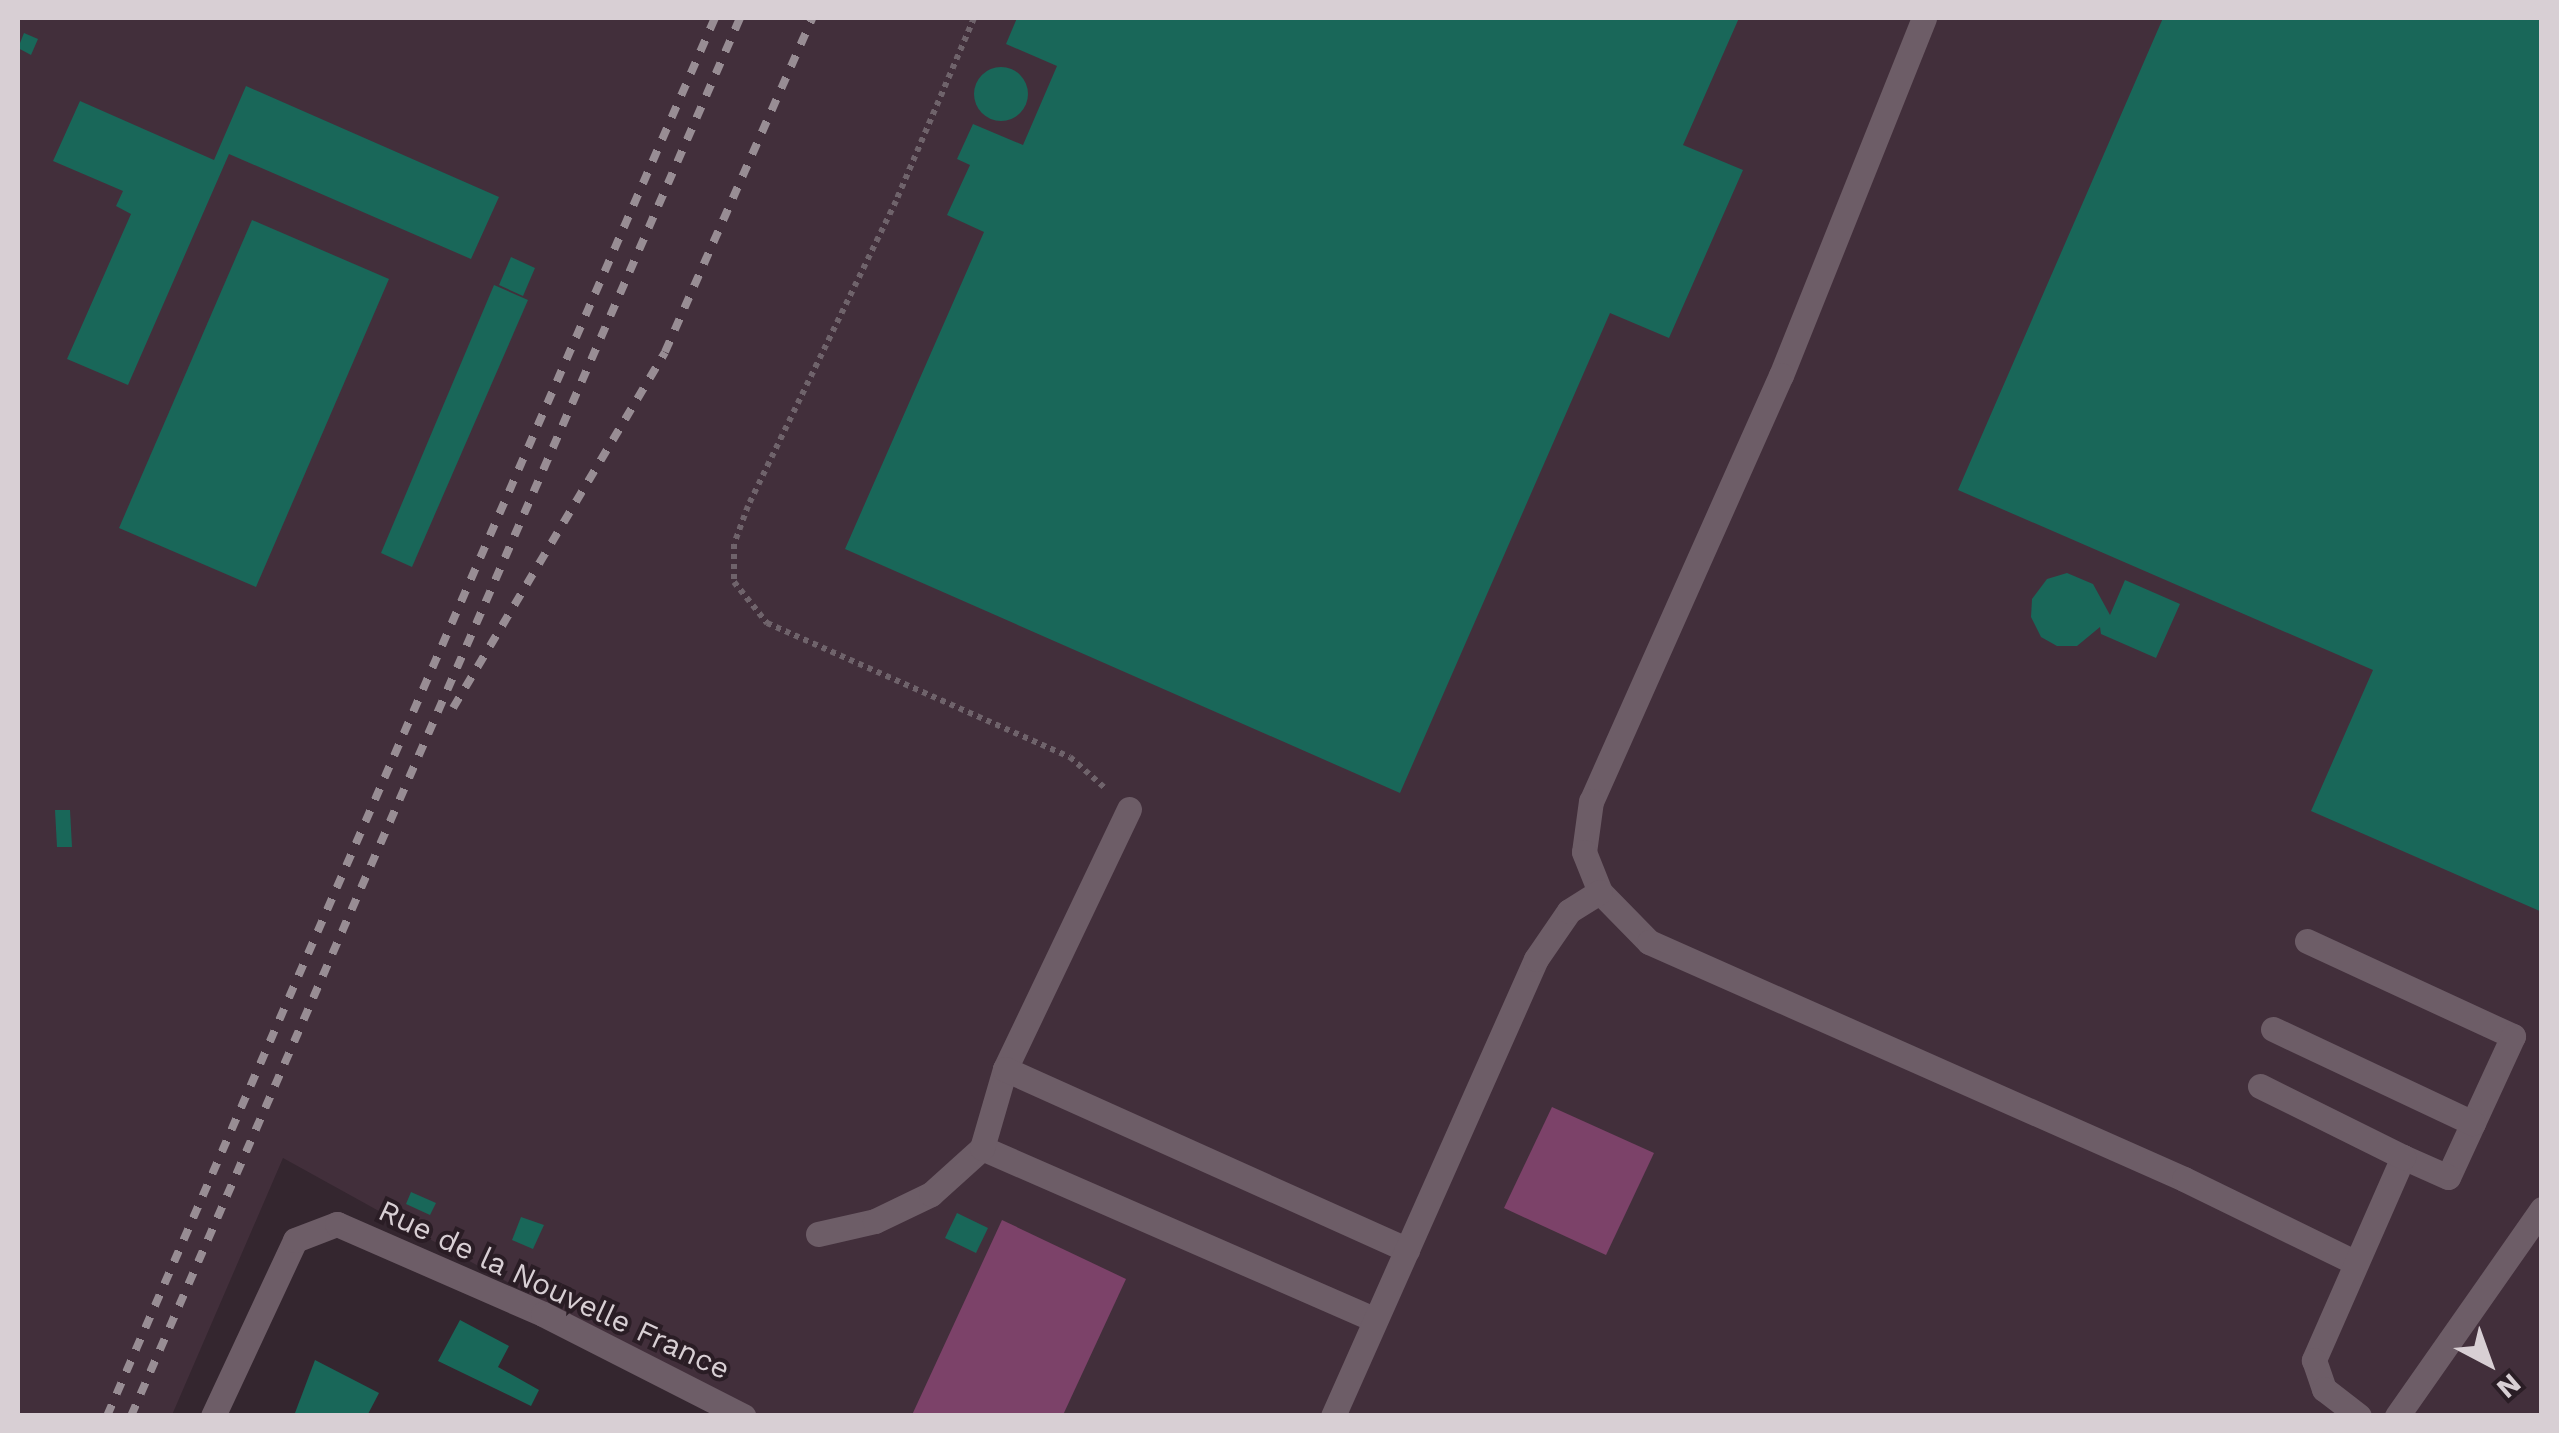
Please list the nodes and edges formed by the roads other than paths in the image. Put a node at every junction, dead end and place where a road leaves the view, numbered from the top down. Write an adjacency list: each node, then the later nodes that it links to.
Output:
1 (1924, 18): 3 (street)
2 (1130, 809): 6 (street)
3 (1600, 892): 13 (street); 14 (street)
4 (2307, 941): 8 (street)
5 (2274, 1029): 8 (street)
6 (1006, 1069): 9 (street); 13 (street)
7 (2260, 1086): 10 (street)
8 (2473, 1123): 10 (street)
9 (982, 1148): 12 (street); 15 (street)
10 (2403, 1156): 14 (street)
11 (2542, 1209): 20 (street)
12 (818, 1234)
13 (1407, 1250): 15 (street)
14 (2356, 1263): 19 (street)
15 (1376, 1320): 18 (street)
16 (213, 1416): 17 (street, Rue de la Nouvelle France)
17 (743, 1416)
18 (1334, 1416)
19 (2359, 1416)
20 (2397, 1416)

